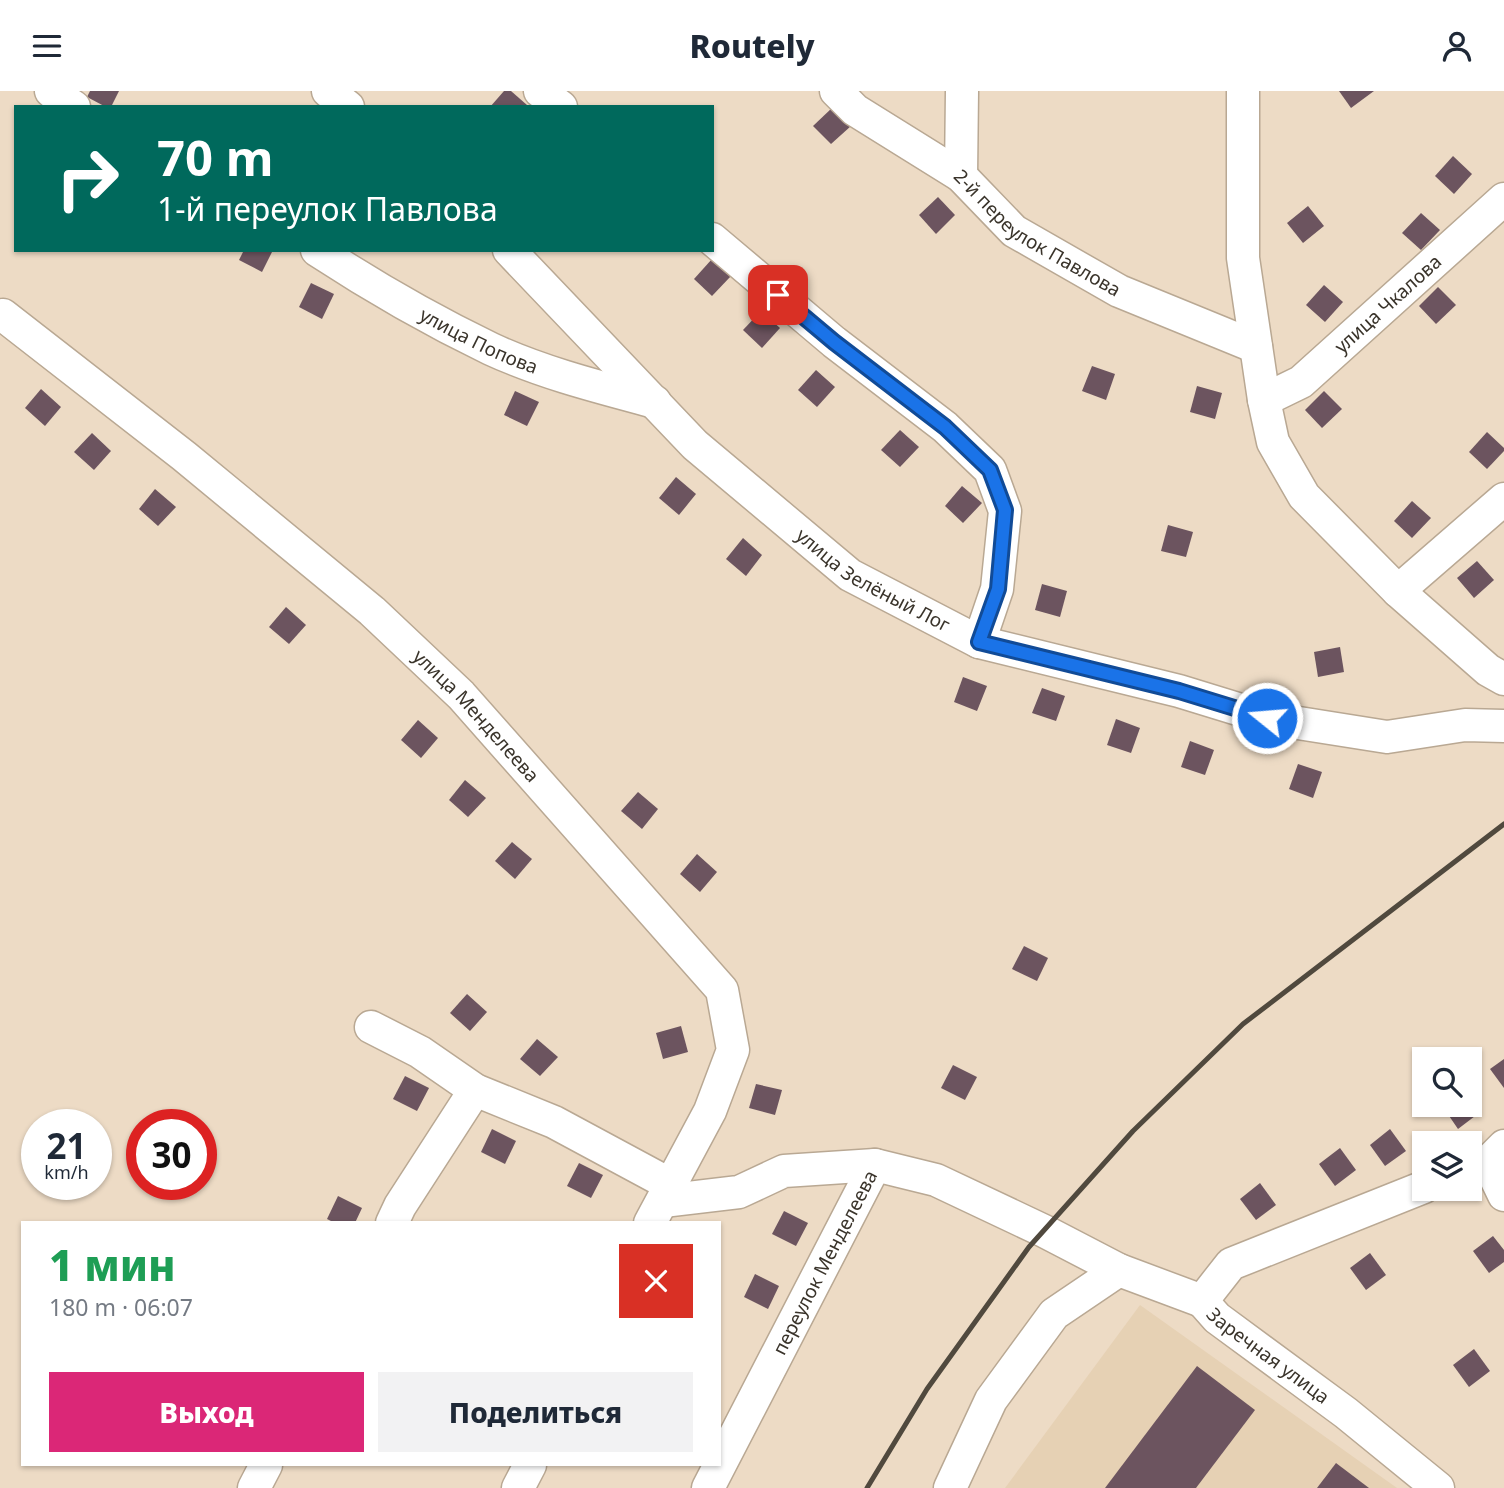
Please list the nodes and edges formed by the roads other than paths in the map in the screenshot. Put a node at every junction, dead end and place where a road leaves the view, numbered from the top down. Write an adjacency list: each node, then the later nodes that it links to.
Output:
1 (51, 91): 7 (street)
2 (328, 91): 8 (street)
3 (540, 91): 9 (street)
4 (836, 91): 10 (street, 2-й переулок Павлова)
5 (962, 91): 10 (street)
6 (1243, 91): 16 (street)
7 (71, 105)
8 (346, 105)
9 (558, 105)
10 (961, 176): 16 (street, 2-й переулок Павлова)
11 (1504, 199): 17 (street, улица Чкалова)
12 (714, 241): 21 (street)
13 (320, 252): 18 (street, улица Попова)
14 (511, 252): 18 (street, улица Зелёный Лог)
15 (3, 315): 30 (street, улица Менделеева)
16 (1256, 347): 17 (street)
17 (1264, 400): 20 (street)
18 (655, 402): 21 (street, улица Зелёный Лог)
19 (1504, 499): 20 (street)
20 (1398, 591): 22 (street)
21 (979, 642): 23 (street, улица Зелёный Лог)
22 (1504, 679)
23 (1504, 726)
24 (371, 1027): 25 (street)
25 (475, 1090): 30 (street); 31 (street)
26 (1487, 1159): 29 (street)
27 (875, 1165): 30 (street); 32 (street, переулок Менделеева); 34 (street, переулок Менделеева)
28 (1412, 1192): 33 (street, Заречная улица)
29 (1504, 1195)
30 (661, 1203)
31 (393, 1221)
32 (1119, 1270): 33 (street, переулок Менделеева); 41 (street)
33 (1202, 1301): 42 (street, Заречная улица)
34 (721, 1463)
35 (265, 1466): 38 (street)
36 (529, 1466): 39 (street)
37 (719, 1466): 40 (street, переулок Менделеева)
38 (254, 1488)
39 (518, 1488)
40 (708, 1488)
41 (950, 1488)
42 (1438, 1488)

